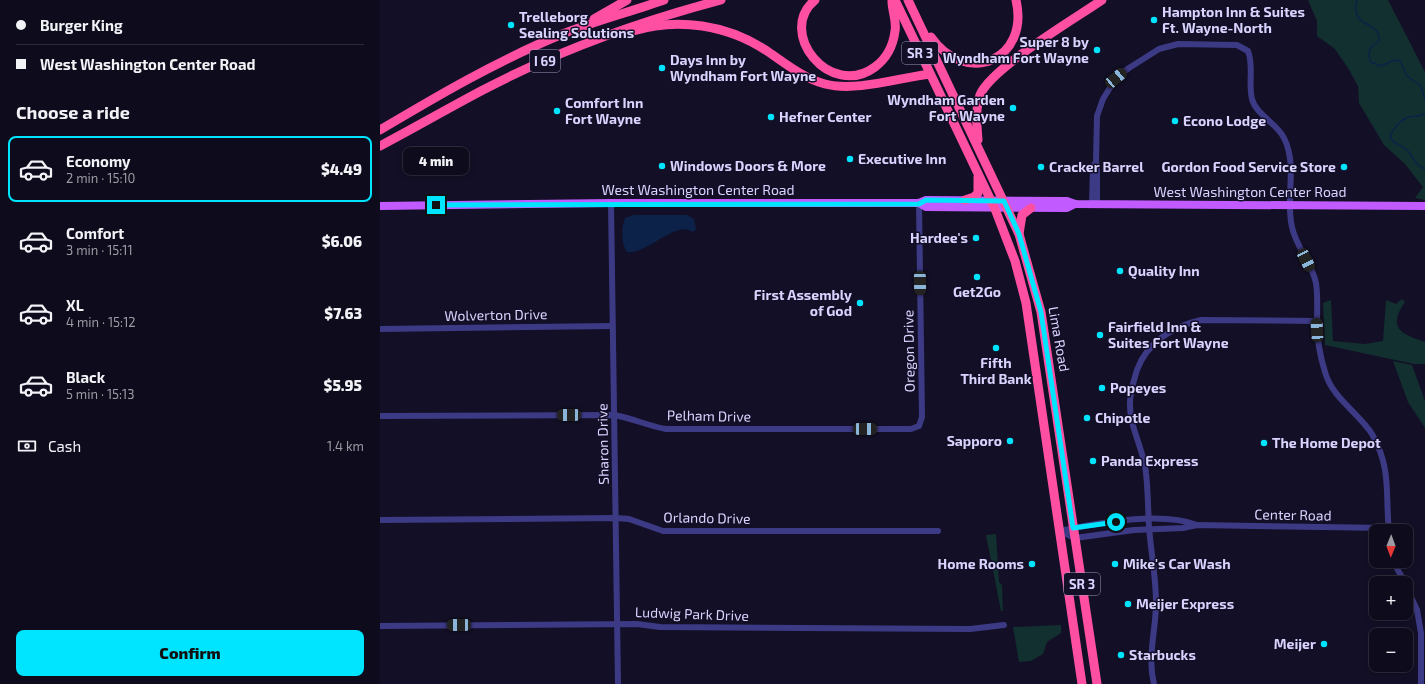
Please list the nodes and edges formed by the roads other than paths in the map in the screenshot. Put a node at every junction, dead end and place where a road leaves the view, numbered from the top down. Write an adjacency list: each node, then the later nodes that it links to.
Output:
1 (627, 0): 10 (highway)
2 (664, 0): 10 (highway, I 69)
3 (721, 0): 11 (highway, I 69)
4 (815, 0): 5 (highway)
5 (893, 0): 12 (highway, Lima Road / SR 3)
6 (908, 0): 9 (highway, Lima Road)
7 (1016, 0): 9 (highway)
8 (1102, 0): 15 (highway)
9 (917, 17): 15 (highway, Lima Road / SR 3)
10 (574, 30): 13 (highway, I 69)
11 (578, 46): 12 (highway); 14 (highway, I 69)
12 (930, 74): 16 (highway, Lima Road / SR 3)
13 (380, 130)
14 (380, 146)
15 (978, 146): 20 (highway, Lima Road / SR 3)
16 (976, 168): 17 (highway); 24 (highway, Lima Road / SR 3)
17 (965, 200): 19 (main road, West Washington Center Road); 24 (main road, West Washington Center Road)
18 (611, 203): 19 (main road, West Washington Center Road); 25 (main road, West Washington Center Road); 30 (street, Sharon Drive)
19 (919, 204): 24 (main road, West Washington Center Road); 34 (street, Oregon Drive)
20 (1005, 204): 21 (main road, West Washington Center Road); 24 (main road, West Washington Center Road); 27 (main road, West Washington Center Road); 28 (highway, Lima Road / SR 3)
21 (1075, 204): 22 (main road, West Washington Center Road); 27 (main road, West Washington Center Road)
22 (1095, 204): 23 (main road, West Washington Center Road); 23 (street)
23 (1289, 204): 26 (main road, West Washington Center Road); 29 (street)
24 (993, 205): 44 (highway, Lima Road / SR 3)
25 (380, 206)
26 (1425, 206)
27 (1031, 208): 28 (highway)
28 (1019, 234): 40 (highway, Lima Road / SR 3)
29 (1317, 321): 36 (street); 38 (street)
30 (612, 326): 31 (street, Wolverton Drive); 32 (street, Sharon Drive)
31 (380, 329)
32 (614, 415): 33 (street, Pelham Drive); 34 (street, Pelham Drive); 35 (street, Sharon Drive)
33 (380, 416)
34 (918, 426)
35 (616, 518): 37 (street, Orlando Drive); 43 (street, Orlando Drive); 47 (street, Sharon Drive)
36 (1149, 519): 39 (street, Center Road); 40 (street, Center Road); 41 (street)
37 (380, 520)
38 (1389, 524)
39 (1197, 525): 41 (street, Center Road); 42 (street, Center Road)
40 (1073, 528): 44 (street, Center Road); 45 (highway, Lima Road / SR 3)
41 (1150, 528): 45 (street, Center Road); 53 (street)
42 (1369, 529)
43 (938, 531)
44 (1059, 531): 45 (street); 51 (highway, Lima Road / SR 3)
45 (1075, 538): 52 (highway, Lima Road / SR 3)
46 (1413, 601): 54 (street)
47 (616, 624): 48 (street, Ludwig Park Drive); 49 (street, Ludwig Park Drive); 50 (street, Sharon Drive)
48 (1004, 625)
49 (380, 626)
50 (618, 684)
51 (1082, 684)
52 (1097, 684)
53 (1154, 684)
54 (1421, 684)

